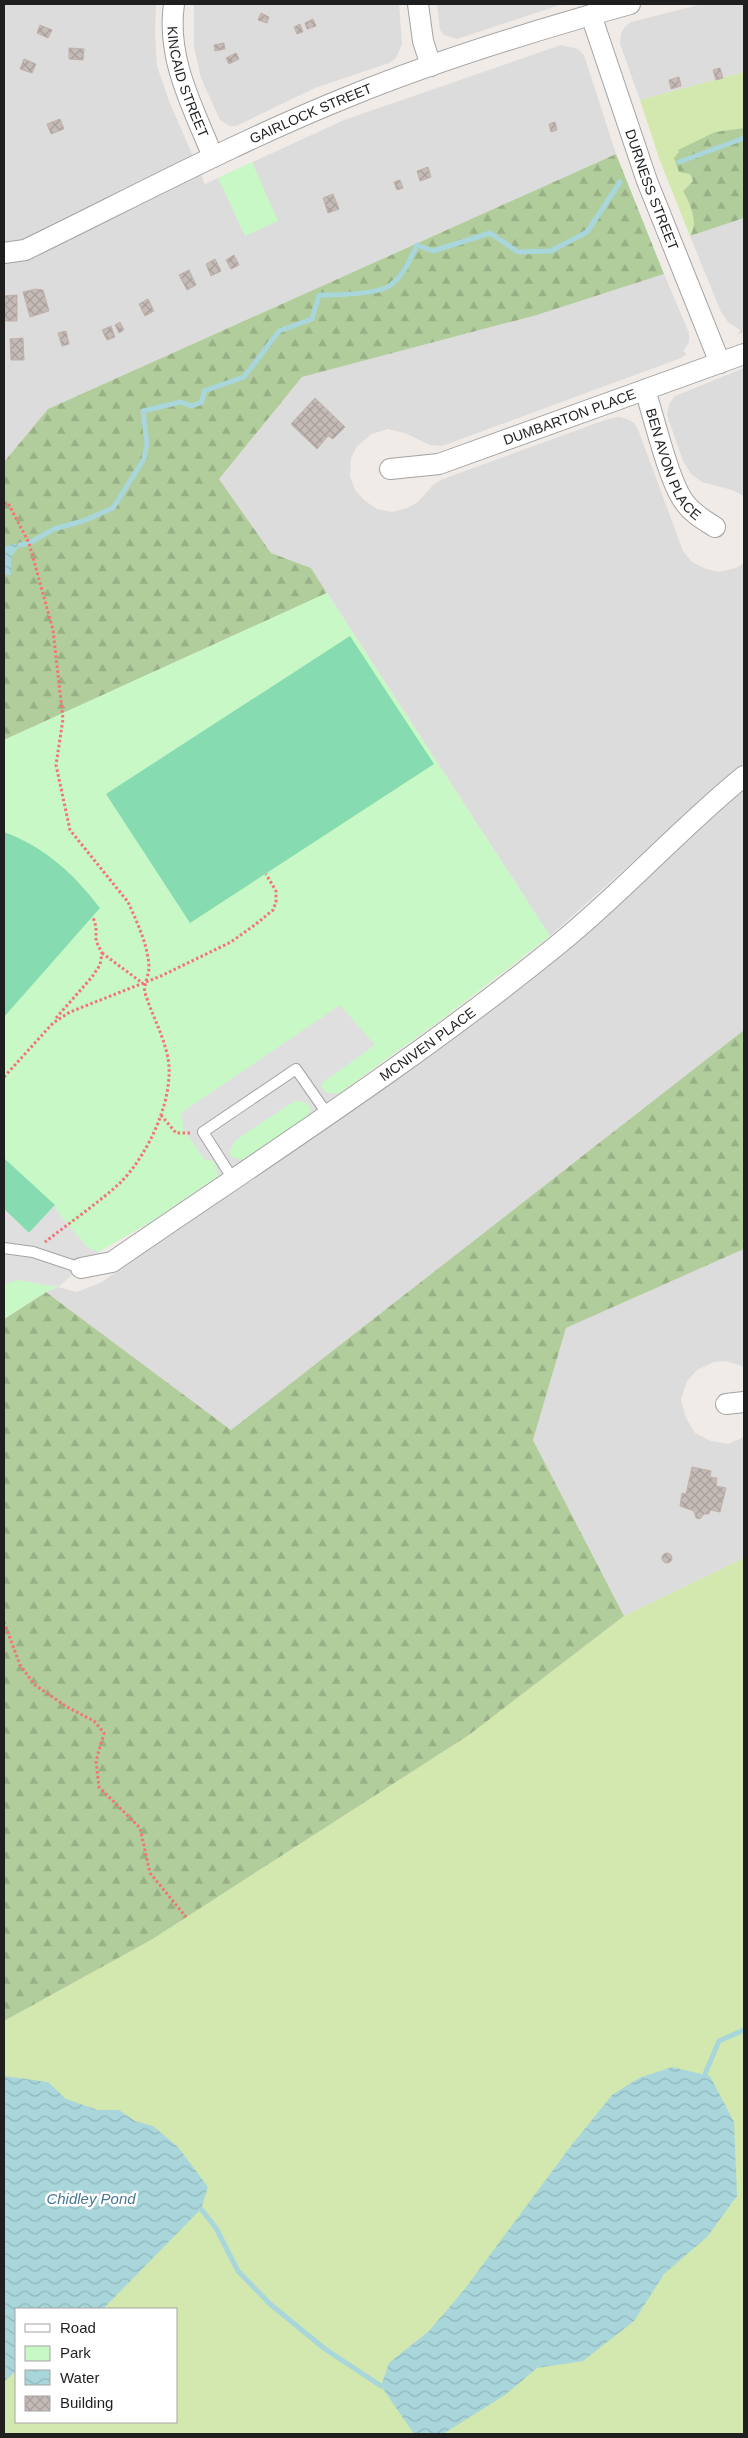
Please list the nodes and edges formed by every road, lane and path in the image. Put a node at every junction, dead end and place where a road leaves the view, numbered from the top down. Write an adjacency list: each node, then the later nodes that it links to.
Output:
1 (174, 4): 6 (street, KINCAID STREET)
2 (418, 4): 5 (street)
3 (630, 4): 4 (street, GAIRLOCK STREET)
4 (591, 15): 5 (street, GAIRLOCK STREET); 9 (street, DURNESS STREET)
5 (431, 66): 6 (street, GAIRLOCK STREET)
6 (213, 157): 7 (street, GAIRLOCK STREET)
7 (4, 253)
8 (744, 354): 9 (street, DUMBARTON PLACE)
9 (720, 363): 10 (street, DUMBARTON PLACE)
10 (645, 390): 11 (street, DUMBARTON PLACE); 13 (street, BEN AVON PLACE)
11 (390, 469)
12 (4, 503): 18 (path)
13 (715, 527)
14 (744, 776): 23 (street, MCNIVEN PLACE)
15 (266, 874): 18 (path)
16 (93, 917): 17 (path)
17 (102, 953): 19 (path); 20 (path)
18 (146, 980): 19 (path); 22 (path)
19 (141, 982): 20 (path)
20 (53, 1023): 21 (path)
21 (4, 1077)
22 (161, 1114): 24 (path); 27 (path)
23 (328, 1115): 24 (lane); 25 (street, MCNIVEN PLACE)
24 (203, 1132): 25 (lane)
25 (233, 1179): 28 (street, MCNIVEN PLACE)
26 (4, 1248): 27 (lane)
27 (33, 1252): 28 (lane)
28 (81, 1268)
29 (4, 1622): 30 (path)
30 (186, 1917)

